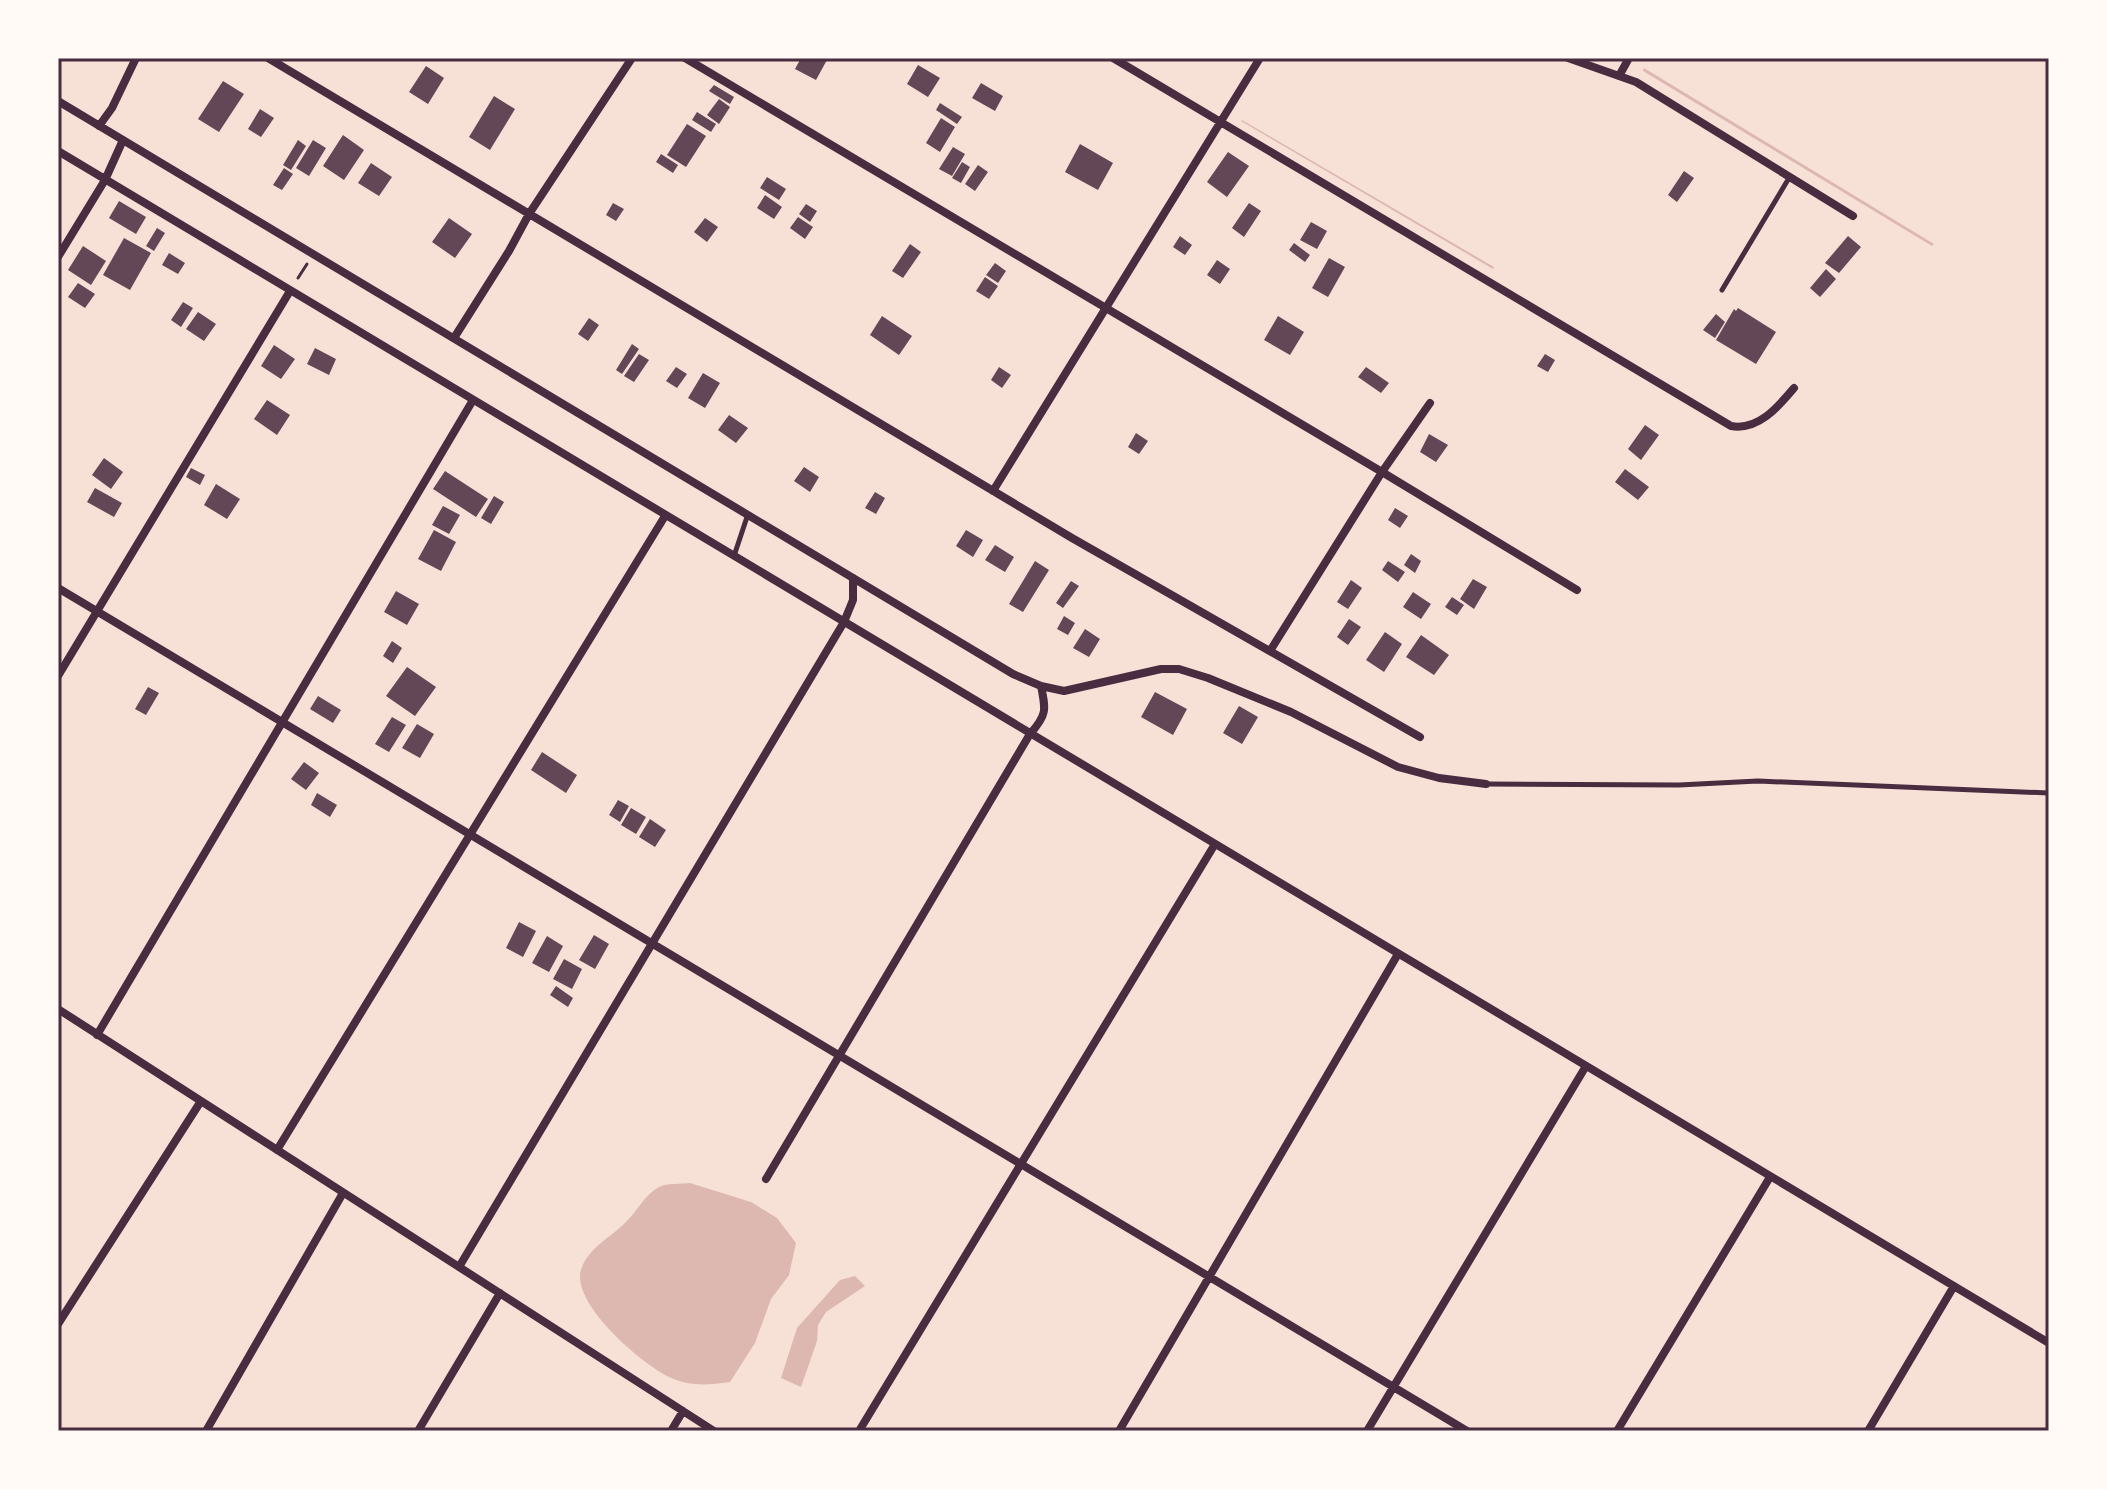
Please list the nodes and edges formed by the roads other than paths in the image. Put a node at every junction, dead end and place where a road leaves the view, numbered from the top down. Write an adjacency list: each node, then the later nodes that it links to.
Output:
1 (136, 58): 12 (street)
2 (268, 58): 17 (street)
3 (632, 58): 17 (street)
4 (685, 58): 22 (street)
5 (1113, 58): 11 (street)
6 (1260, 58): 11 (street)
7 (1568, 58): 9 (street)
8 (1629, 58): 9 (street)
9 (1619, 76): 15 (street)
10 (58, 101): 12 (street)
11 (1220, 122): 22 (street); 24 (street)
12 (99, 126): 13 (street)
13 (123, 140): 16 (street); 23 (street)
14 (58, 151): 16 (street)
15 (1790, 176): 18 (street); 20 (lane)
16 (105, 180): 19 (street); 21 (street)
17 (529, 214): 23 (street); 28 (street)
18 (1853, 216)
19 (58, 257)
20 (1722, 290)
21 (290, 291): 25 (street); 35 (street)
22 (1105, 309): 27 (street); 28 (street)
23 (454, 338): 29 (street)
24 (1794, 388)
25 (473, 400): 30 (street); 40 (street)
26 (1430, 403): 27 (street)
27 (1382, 472): 34 (street); 37 (street)
28 (993, 491): 37 (street)
29 (748, 514): 31 (lane); 32 (street)
30 (665, 516): 31 (street); 45 (street)
31 (734, 557): 36 (street)
32 (853, 578): 36 (street); 39 (street)
33 (58, 588): 35 (street)
34 (1577, 590)
35 (98, 612): 38 (street); 40 (street)
36 (844, 622): 41 (street); 47 (street)
37 (1270, 651): 42 (street)
38 (58, 676)
39 (1041, 686): 41 (street); 43 (street)
40 (282, 722): 45 (street); 50 (street)
41 (1030, 734): 46 (street); 51 (street)
42 (1420, 737)
43 (1486, 784): 44 (lane)
44 (2049, 793)
45 (470, 835): 47 (street); 54 (street)
46 (1215, 844): 48 (street); 55 (street)
47 (652, 943): 51 (street); 59 (street)
48 (1398, 954): 52 (street); 60 (street)
49 (58, 1009): 50 (street)
50 (97, 1035): 53 (street)
51 (839, 1055): 55 (street); 57 (street)
52 (1586, 1066): 56 (street); 65 (street)
53 (201, 1101): 54 (street); 63 (street)
54 (277, 1150): 58 (street)
55 (1021, 1164): 60 (street); 71 (street)
56 (1770, 1177): 61 (street); 75 (street)
57 (766, 1179)
58 (343, 1193): 59 (street); 67 (street)
59 (459, 1267): 62 (street)
60 (1209, 1277): 65 (street); 72 (street)
61 (1954, 1286): 64 (street); 76 (street)
62 (500, 1293): 66 (street); 68 (street)
63 (58, 1324)
64 (2049, 1343)
65 (1393, 1387): 73 (street); 74 (street)
66 (683, 1411): 69 (street); 70 (street)
67 (206, 1431)
68 (418, 1431)
69 (671, 1431)
70 (714, 1431)
71 (859, 1431)
72 (1119, 1431)
73 (1367, 1431)
74 (1467, 1431)
75 (1617, 1431)
76 (1868, 1431)

